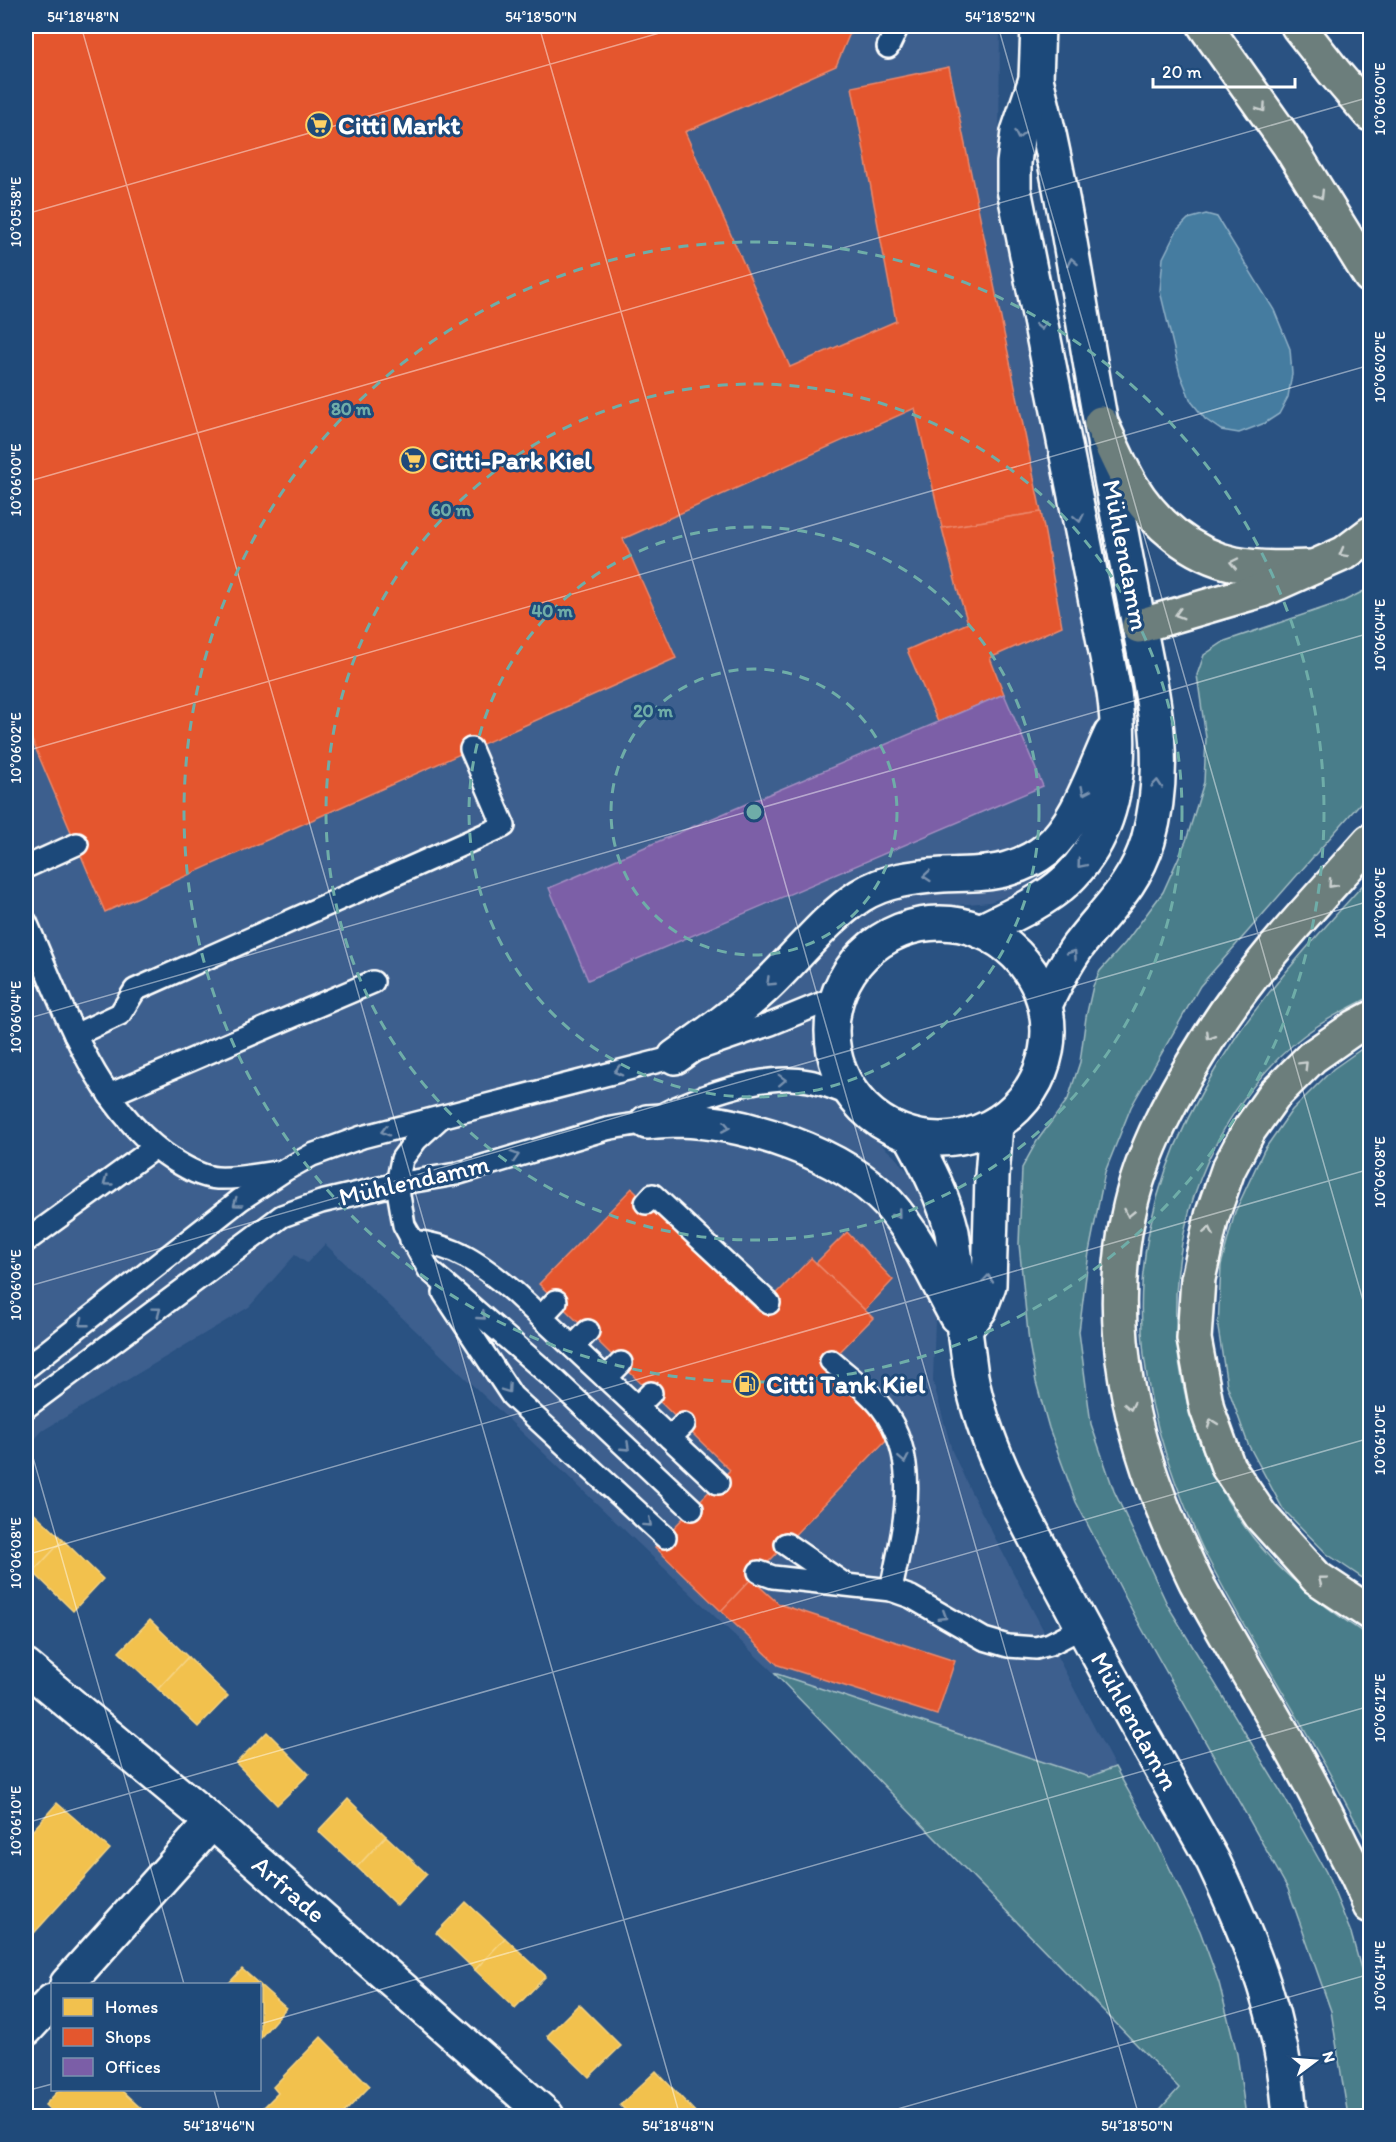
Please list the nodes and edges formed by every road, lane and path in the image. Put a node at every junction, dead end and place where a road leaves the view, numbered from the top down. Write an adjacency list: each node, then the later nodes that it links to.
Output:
1 (898, 26): 5 (lane)
2 (1038, 26): 6 (street, Mühlendamm)
3 (1204, 26): 8 (highway, one-way to 8)
4 (1298, 26): 7 (highway)
5 (888, 47)
6 (1036, 79): 9 (street, Mühlendamm, one-way to 6); 13 (street, Mühlendamm, one-way to 13)
7 (1371, 114)
8 (1371, 276)
9 (1101, 423): 11 (highway, one-way to 9); 12 (street, Mühlendamm)
10 (1371, 534): 11 (highway, one-way to 11)
11 (1313, 567): 12 (highway, one-way to 12)
12 (1139, 626): 13 (street); 23 (street, Mühlendamm, one-way to 12)
13 (1105, 647): 14 (street, Mühlendamm)
14 (1118, 718): 20 (street, Mühlendamm, one-way to 20); 26 (street, one-way to 26)
15 (471, 749): 25 (lane)
16 (1371, 841): 62 (highway, one-way to 62)
17 (77, 844): 18 (lane)
18 (26, 867)
19 (26, 922): 25 (lane)
20 (980, 931): 22 (street, Mühlendamm); 23 (street, Mühlendamm)
21 (373, 982): 27 (lane)
22 (837, 997): 26 (lane, Mühlendamm); 28 (street, Mühlendamm)
23 (1045, 1005): 31 (street, Mühlendamm)
24 (1371, 1019): 58 (highway, one-way to 24)
25 (75, 1035): 27 (lane)
26 (675, 1056): 29 (lane, Mühlendamm, one-way to 29)
27 (109, 1095): 33 (lane)
28 (853, 1096): 30 (lane, Mühlendamm, one-way to 28); 32 (street, Mühlendamm)
29 (442, 1117): 34 (lane, Mühlendamm, one-way to 34); 35 (lane)
30 (647, 1122): 35 (lane, Mühlendamm, one-way to 30); 44 (street, one-way to 44)
31 (996, 1124): 32 (street, Mühlendamm); 44 (street, one-way to 31)
32 (911, 1136): 44 (street, Mühlendamm)
33 (154, 1148): 34 (lane); 37 (lane, one-way to 37)
34 (285, 1170): 48 (lane, Mühlendamm, one-way to 48)
35 (397, 1184): 38 (lane); 50 (lane, Mühlendamm, one-way to 35)
36 (646, 1203): 41 (lane)
37 (26, 1241)
38 (411, 1241): 39 (lane); 42 (lane)
39 (429, 1270): 52 (lane, one-way to 52); 53 (lane, one-way to 53)
40 (556, 1301): 42 (lane)
41 (768, 1303)
42 (541, 1317): 45 (lane)
43 (588, 1331): 45 (lane)
44 (964, 1331): 59 (street, Mühlendamm)
45 (573, 1347): 49 (lane)
46 (831, 1361): 57 (lane, one-way to 57)
47 (621, 1363): 49 (lane)
48 (26, 1368)
49 (606, 1378): 51 (lane)
50 (26, 1407)
51 (712, 1469)
52 (692, 1509)
53 (665, 1537)
54 (786, 1544): 56 (lane)
55 (759, 1572): 56 (lane)
56 (847, 1586): 57 (lane)
57 (891, 1590): 59 (lane, one-way to 59)
58 (1371, 1613)
59 (1083, 1627): 67 (street, Mühlendamm)
60 (26, 1667): 61 (street, Arfrade)
61 (212, 1822): 63 (street); 66 (street, Arfrade)
62 (1371, 1906)
63 (68, 1983)
64 (51, 2002): 65 (street)
65 (26, 2029)
66 (548, 2116)
67 (1290, 2116)

